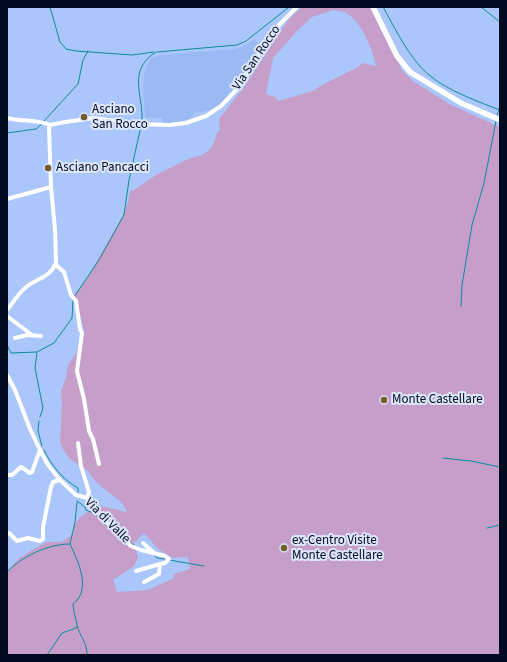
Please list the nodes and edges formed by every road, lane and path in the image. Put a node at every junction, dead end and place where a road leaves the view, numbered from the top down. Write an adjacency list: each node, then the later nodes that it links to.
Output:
1 (298, 7): 5 (street, Via San Rocco)
2 (373, 7): 4 (main road)
3 (7, 118): 5 (street)
4 (500, 120)
5 (50, 125): 6 (street)
6 (51, 187): 7 (street); 8 (street)
7 (7, 199)
8 (56, 265): 9 (street); 17 (street)
9 (7, 310)
10 (7, 316): 11 (street)
11 (32, 335): 12 (street); 13 (street)
12 (41, 336)
13 (15, 338)
14 (7, 375): 16 (street, Via di Valle)
15 (78, 443): 20 (street)
16 (40, 450): 18 (street); 19 (street, Via di Valle)
17 (99, 464)
18 (7, 474)
19 (60, 480): 20 (street, Via di Valle); 21 (street)
20 (87, 498): 23 (street, Via di Valle)
21 (9, 533)
22 (143, 543): 23 (street)
23 (154, 553): 24 (street, Via di Valle)
24 (160, 564): 25 (street); 26 (street)
25 (136, 571)
26 (144, 582)

